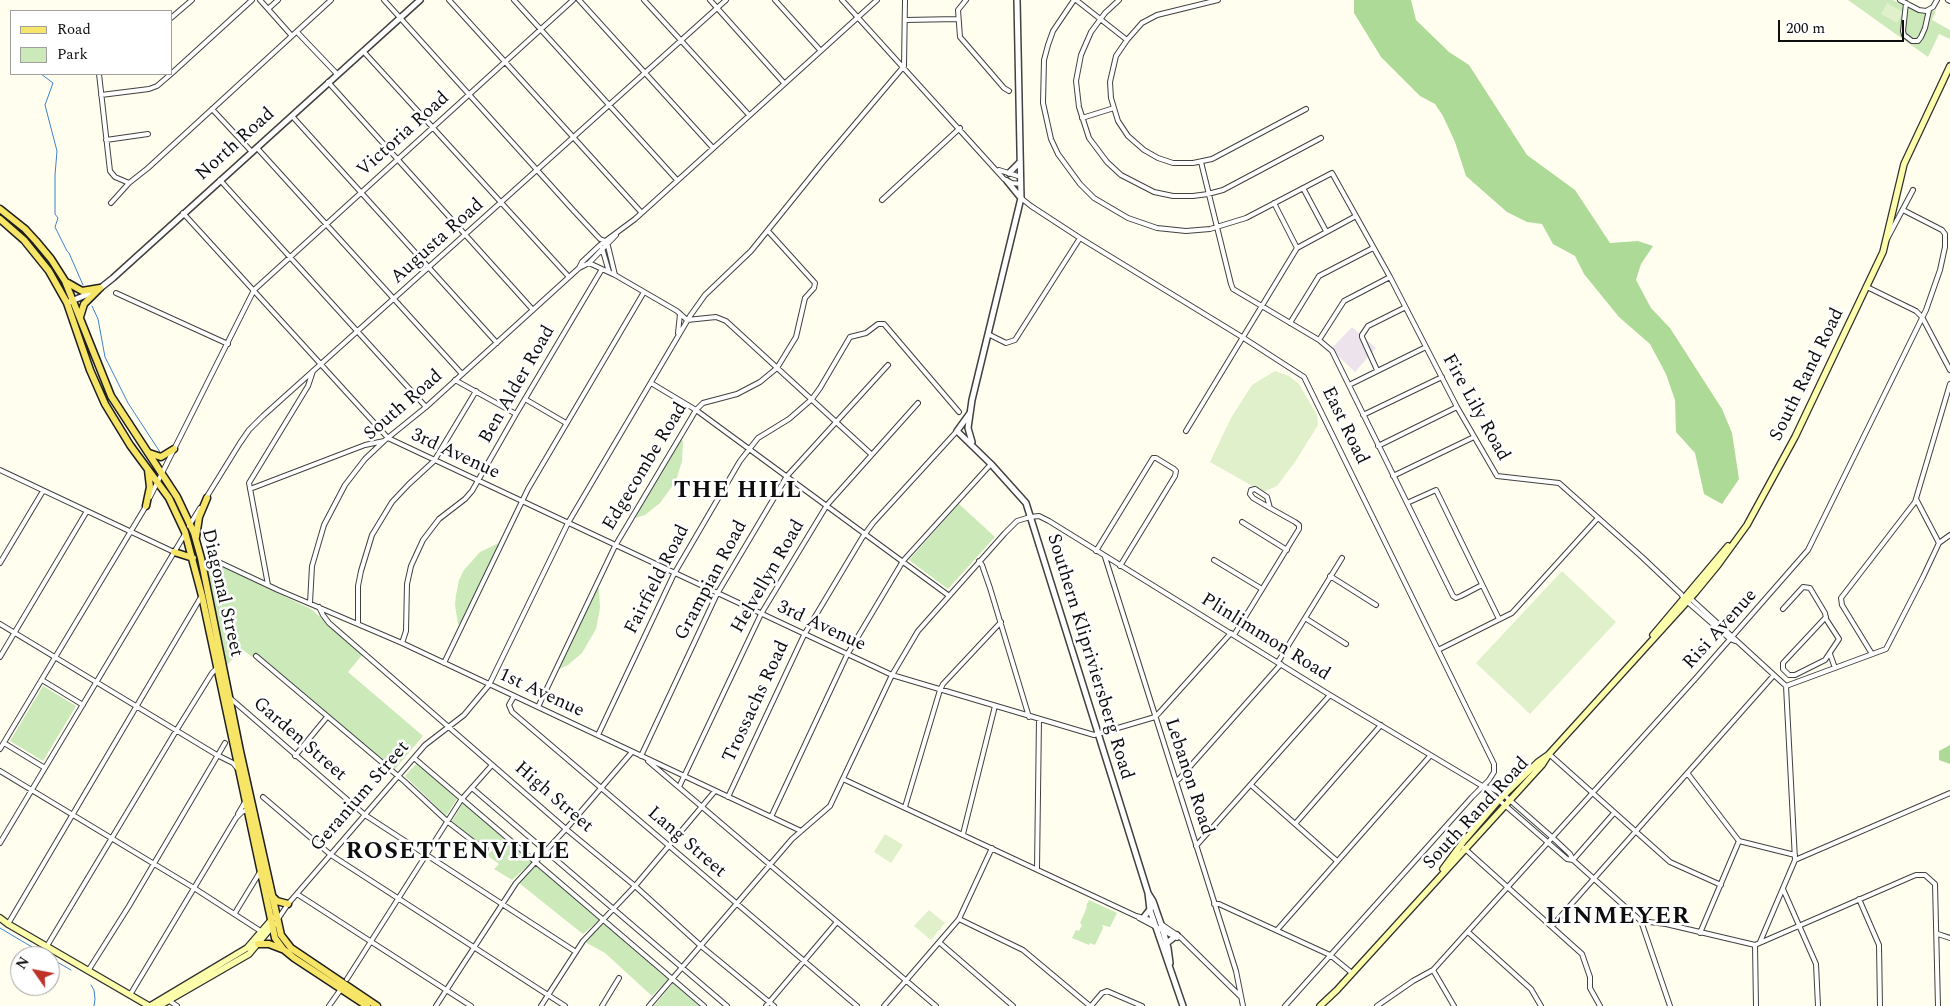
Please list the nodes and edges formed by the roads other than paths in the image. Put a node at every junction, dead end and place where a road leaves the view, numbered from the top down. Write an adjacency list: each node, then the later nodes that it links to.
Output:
1 (192, 0): 30 (street)
2 (252, 0): 46 (street)
3 (260, 0): 27 (street)
4 (278, 0): 27 (street)
5 (331, 0): 36 (street)
6 (384, 0): 31 (street)
7 (420, 0): 31 (street, North Road)
8 (449, 0): 42 (street)
9 (514, 0): 35 (street)
10 (572, 0): 35 (street, Victoria Road)
11 (579, 0): 45 (street)
12 (644, 0): 38 (street)
13 (710, 0): 26 (street)
14 (726, 0): 26 (street, Augusta Road)
15 (775, 0): 40 (street)
16 (842, 0): 29 (street)
17 (876, 0): 29 (street, South Road)
18 (905, 0): 33 (street)
19 (966, 0): 32 (street)
20 (1017, 0): 71 (street)
21 (1075, 0): 34 (street); 98 (street)
22 (1119, 0): 34 (street)
23 (1218, 0): 39 (street)
24 (1937, 0): 28 (street)
25 (1903, 1): 28 (street); 28 (street)
26 (718, 8): 38 (street, Augusta Road); 51 (street)
27 (268, 9): 37 (street)
28 (1927, 10)
29 (858, 16): 40 (street, South Road); 43 (street)
30 (172, 17)
31 (401, 18): 41 (street, North Road); 53 (street)
32 (958, 19): 33 (street); 52 (street)
33 (906, 20): 43 (street)
34 (1101, 20): 39 (street); 61 (street)
35 (540, 29): 42 (street, Victoria Road); 55 (street)
36 (297, 32): 37 (street); 47 (street)
37 (292, 36): 57 (street)
38 (681, 40): 45 (street, Augusta Road); 59 (street)
39 (1127, 40): 56 (street)
40 (820, 50): 51 (street, South Road)
41 (363, 51): 47 (street, North Road); 62 (street)
42 (504, 62): 53 (street, Victoria Road); 65 (street)
43 (904, 66): 63 (street); 99 (street)
44 (1950, 66): 104 (main road, South Rand Road)
45 (645, 72): 55 (street, Augusta Road); 68 (street)
46 (172, 73)
47 (337, 74): 50 (street, North Road)
48 (99, 75): 54 (street)
49 (170, 75): 54 (street)
50 (328, 82): 60 (street, North Road); 70 (street)
51 (784, 83): 59 (street, South Road)
52 (1009, 91)
53 (468, 94): 62 (street, Victoria Road); 74 (street)
54 (101, 95): 67 (street)
55 (609, 105): 65 (street, Augusta Road); 78 (street)
56 (1114, 108): 61 (street); 72 (street)
57 (212, 109): 69 (street); 80 (street)
58 (1306, 109): 72 (street)
59 (748, 115): 68 (street, South Road)
60 (292, 116): 69 (street, North Road); 84 (street)
61 (1082, 118): 85 (street)
62 (433, 128): 70 (street, Victoria Road); 89 (street)
63 (960, 128): 73 (street); 87 (street)
64 (148, 134): 67 (street)
65 (573, 138): 74 (street, Augusta Road); 93 (street)
66 (1321, 138): 85 (street)
67 (106, 140): 80 (street)
68 (713, 148): 78 (street, South Road)
69 (254, 150): 77 (street, North Road); 97 (street)
70 (398, 159): 84 (street, Victoria Road); 101 (street)
71 (1020, 162): 75 (street); 76 (street)
72 (1201, 162): 85 (street)
73 (997, 169): 75 (street); 79 (street)
74 (537, 170): 89 (street, Augusta Road); 103 (street)
75 (1009, 173): 76 (street)
76 (1021, 177): 81 (street)
77 (220, 180): 94 (street, North Road); 110 (street)
78 (677, 180): 93 (street, South Road)
79 (1007, 181): 81 (street); 86 (street)
80 (129, 183): 88 (street)
81 (1021, 184): 86 (street)
82 (1303, 188): 90 (street); 95 (street, Fire Lily Road); 100 (street)
83 (1913, 190): 92 (street, South Rand Road)
84 (361, 192): 97 (street, Victoria Road); 112 (street)
85 (1208, 194): 98 (street)
86 (1021, 198): 102 (street, East Road); 138 (street)
87 (882, 200)
88 (111, 203)
89 (502, 203): 101 (street, Augusta Road); 117 (street)
90 (1274, 203): 98 (street); 107 (street)
91 (0, 209): 119 (main road, Diagonal Street)
92 (1903, 210): 104 (street, South Rand Road); 132 (street, Risi Avenue)
93 (641, 212): 105 (street, South Road)
94 (183, 213): 121 (street, North Road); 122 (street)
95 (1356, 216): 100 (street); 108 (street, Fire Lily Road)
96 (0, 219): 127 (main road, Diagonal Street)
97 (325, 225): 110 (street, Victoria Road); 126 (street)
98 (1217, 228): 128 (street)
99 (768, 231): 134 (street); 147 (street, Edgecombe Road)
100 (1326, 231): 107 (street)
101 (466, 235): 112 (street, Augusta Road); 130 (street)
102 (1080, 238): 138 (street); 139 (street, East Road)
103 (600, 239): 105 (street); 106 (street)
104 (1887, 240): 120 (main road, South Rand Road)
105 (606, 244): 106 (street, South Road); 109 (street, South Road); 116 (street)
106 (600, 245): 109 (street); 113 (street, South Road)
107 (1297, 248): 128 (street)
108 (1373, 248): 118 (street, Fire Lily Road); 136 (street)
109 (603, 250): 111 (street, South Road); 115 (street)
110 (290, 257): 122 (street, Victoria Road); 137 (street)
111 (589, 263): 113 (street, South Road); 114 (street)
112 (430, 267): 126 (street, Augusta Road); 142 (street)
113 (579, 268): 117 (street, South Road)
114 (602, 269): 115 (street); 158 (street, Ben Alder Road)
115 (608, 272): 116 (street)
116 (615, 275): 123 (street)
117 (569, 277): 130 (street, South Road)
118 (1390, 277): 129 (street, Fire Lily Road); 141 (street)
119 (65, 281): 121 (main road); 125 (main road, Diagonal Street)
120 (1867, 287): 132 (street); 232 (main road, South Rand Road)
121 (99, 289): 125 (street, North Road); 133 (main road)
122 (254, 290): 143 (street); 145 (street)
123 (644, 292): 131 (street); 169 (street)
124 (116, 293): 143 (street)
125 (74, 300): 127 (street, North Road); 133 (main road, Diagonal Street)
126 (395, 300): 137 (street, Augusta Road); 151 (street)
127 (66, 303): 183 (main road, Diagonal Street)
128 (1261, 306): 136 (street); 139 (street)
129 (1404, 308): 144 (street, Fire Lily Road); 148 (street)
130 (533, 310): 142 (street, South Road)
131 (678, 313): 134 (street); 135 (street); 140 (street)
132 (1922, 317): 149 (street); 247 (street, Risi Avenue)
133 (80, 318): 179 (main road, Diagonal Street)
134 (692, 318): 135 (street); 147 (street)
135 (687, 320): 140 (street, Geranium Street)
136 (1290, 323): 141 (street)
137 (357, 332): 145 (street, Augusta Road); 161 (street)
138 (988, 334): 165 (street)
139 (1242, 337): 171 (street); 250 (street, East Road)
140 (677, 338): 154 (street, Geranium Street)
141 (1319, 340): 156 (street)
142 (497, 343): 151 (street, South Road)
143 (228, 344): 178 (street)
144 (1426, 347): 148 (street); 152 (street, Fire Lily Road)
145 (321, 365): 150 (street, Augusta Road); 173 (street)
146 (888, 365): 168 (street, Grampian Road)
147 (777, 368): 159 (street); 163 (street, Edgecombe Road)
148 (1377, 370): 156 (street)
149 (1950, 370)
150 (313, 371): 190 (street); 192 (street, Augusta Road)
151 (462, 374): 153 (street, South Road)
152 (1442, 377): 162 (street, Fire Lily Road); 167 (street)
153 (455, 380): 157 (street); 161 (street, South Road)
154 (651, 383): 163 (street); 203 (street, Geranium Street)
155 (1950, 384): 193 (street)
156 (1349, 385): 167 (street)
157 (476, 391): 166 (street); 181 (street)
158 (524, 399): 166 (street, Ben Alder Road); 169 (street)
159 (812, 399): 164 (street, Fairfield Road); 168 (street); 177 (street, Fairfield Road)
160 (918, 403): 180 (street, Helvellyn Road)
161 (426, 407): 173 (street, South Road)
162 (1456, 407): 172 (street, Fire Lily Road); 176 (street)
163 (696, 410): 177 (street); 211 (street, Edgecombe Road)
164 (958, 412)
165 (970, 412): 170 (street); 175 (street)
166 (516, 414): 188 (street, Ben Alder Road)
167 (1363, 415): 176 (street)
168 (836, 422): 180 (street); 186 (street, Grampian Road)
169 (566, 423): 194 (street)
170 (957, 430): 175 (street, Southern Klipriviersberg Road); 207 (street, Trossachs Road)
171 (1186, 431)
172 (1474, 437): 187 (street); 201 (street, Fire Lily Road)
173 (388, 438): 174 (street, South Road); 181 (street, 3rd Avenue)
174 (384, 441): 190 (street); 233 (street, South Road)
175 (974, 446): 182 (street, Southern Klipriviersberg Road)
176 (1378, 446): 187 (street)
177 (749, 448): 186 (street); 224 (street, Fairfield Road)
178 (174, 449): 179 (main road); 185 (street)
179 (146, 450): 185 (main road, Diagonal Street)
180 (871, 454): 196 (street, Helvellyn Road)
181 (434, 461): 188 (street, 3rd Avenue); 242 (street)
182 (991, 464): 200 (street, Southern Klipriviersberg Road); 220 (street)
183 (147, 467): 189 (main road, Diagonal Street); 197 (main road)
184 (0, 471): 191 (street)
185 (161, 474): 189 (street); 204 (main road, Diagonal Street)
186 (787, 476): 196 (street); 229 (street, Grampian Road)
187 (1393, 476): 195 (street)
188 (478, 480): 194 (street, 3rd Avenue); 248 (street, Ben Alder Road)
189 (157, 482): 197 (street); 206 (main road, Diagonal Street)
190 (250, 489): 226 (street)
191 (43, 491): 199 (street); 222 (street)
192 (206, 498): 204 (street, Augusta Road); 209 (main road)
193 (1916, 500): 210 (street); 252 (street)
194 (521, 501): 203 (street, 3rd Avenue); 257 (street)
195 (1407, 503): 227 (street); 227 (street)
196 (827, 505): 207 (street); 237 (street, Helvellyn Road)
197 (146, 506): 205 (street)
198 (1270, 508): 198 (street); 212 (street, 3rd Avenue)
199 (88, 511): 205 (street); 244 (street)
200 (1030, 517): 213 (street, Plinlimmon Road); 221 (street); 282 (street, Southern Klipriviersberg Road)
201 (1598, 518): 232 (street, Fire Lily Road); 240 (street)
202 (1242, 522): 212 (street)
203 (568, 523): 211 (street, 3rd Avenue); 265 (street, Geranium Street)
204 (190, 524): 206 (street, Augusta Road); 209 (main road, Diagonal Street)
205 (131, 531): 214 (street); 256 (street)
206 (185, 532): 214 (street, Augusta Road); 216 (main road, Diagonal Street)
207 (864, 534): 220 (street); 246 (street, Trossachs Road)
208 (1950, 535): 210 (street)
209 (196, 540): 259 (main road, Diagonal Street)
210 (1939, 543): 252 (street)
211 (615, 546): 224 (street, 3rd Avenue); 274 (street, Edgecombe Road)
212 (1286, 550): 228 (street, 3rd Avenue)
213 (1096, 551): 215 (street, Plinlimmon Road); 223 (street)
214 (174, 552): 216 (main road); 264 (street, Augusta Road)
215 (1105, 557): 223 (street, Plinlimmon Road); 275 (street, Lebanon Road)
216 (193, 558): 231 (main road, Diagonal Street)
217 (210, 558): 226 (street, 1st Avenue)
218 (1342, 558): 225 (street)
219 (1214, 560): 228 (street)
220 (903, 561): 230 (street); 253 (street)
221 (979, 561): 230 (street); 241 (street)
222 (0, 563)
223 (1120, 566): 245 (street, Plinlimmon Road)
224 (674, 574): 229 (street, 3rd Avenue); 283 (street, Fairfield Road)
225 (1330, 576): 234 (street); 239 (street)
226 (268, 585): 233 (street, 1st Avenue)
227 (1482, 585): 240 (street)
228 (1262, 589): 245 (street, 3rd Avenue)
229 (717, 594): 237 (street, 3rd Avenue); 291 (street, Grampian Road)
230 (948, 595): 261 (street)
231 (202, 596): 259 (main road, Diagonal Street); 273 (street)
232 (1686, 598): 247 (street, Fire Lily Road); 288 (main road, South Rand Road)
233 (310, 603): 235 (street, 1st Avenue)
234 (1376, 605)
235 (319, 607): 242 (street, 1st Avenue); 280 (street, High Street)
236 (1783, 609): 238 (street)
237 (761, 614): 246 (street, 3rd Avenue); 299 (street, Helvellyn Road)
238 (1826, 617): 251 (street); 251 (street)
239 (1304, 618): 249 (street); 258 (street)
240 (1499, 619): 250 (street)
241 (1001, 622): 267 (street); 277 (street)
242 (358, 623): 248 (street, 1st Avenue)
243 (0, 624): 244 (street)
244 (14, 633): 255 (street); 256 (street)
245 (1233, 634): 258 (street, Plinlimmon Road); 275 (street, 3rd Avenue)
246 (804, 635): 253 (street, 3rd Avenue); 314 (street, Trossachs Road)
247 (1731, 637): 262 (street, Fire Lily Road); 311 (street, Risi Avenue)
248 (402, 643): 257 (street, 1st Avenue)
249 (1346, 644)
250 (1438, 650): 305 (street, East Road)
251 (1830, 654): 260 (street)
252 (1872, 654): 260 (street)
253 (847, 655): 261 (street, 3rd Avenue); 326 (street)
254 (256, 656): 276 (street)
255 (0, 657)
256 (55, 657): 263 (street); 264 (street)
257 (444, 663): 265 (street, 1st Avenue)
258 (1279, 663): 268 (street, Plinlimmon Road); 302 (street)
259 (219, 666): 270 (main road, Diagonal Street); 281 (street); 296 (main road, Diagonal Street)
260 (1835, 668): 266 (street)
261 (892, 675): 267 (street, 3rd Avenue); 301 (street)
262 (1774, 675): 266 (street, Fire Lily Road); 298 (street)
263 (42, 680): 271 (street); 284 (street)
264 (96, 682): 271 (street, Augusta Road); 273 (street)
265 (489, 684): 269 (street, 1st Avenue); 280 (street, Geranium Street)
266 (1786, 686): 347 (street)
267 (940, 690): 272 (street, 3rd Avenue); 321 (street)
268 (1330, 695): 279 (street, Plinlimmon Road); 303 (street)
269 (514, 696): 274 (street, 1st Avenue); 307 (street, Lang Street)
270 (229, 697): 290 (street, Garden Street); 322 (main road, Diagonal Street)
271 (83, 705): 295 (street, Augusta Road)
272 (995, 706): 277 (street, 3rd Avenue); 333 (street)
273 (137, 707): 281 (street); 324 (street)
274 (538, 707): 283 (street, 1st Avenue)
275 (1154, 716): 282 (street, 3rd Avenue); 302 (street, Lebanon Road)
276 (327, 717): 290 (street); 300 (street)
277 (1029, 717): 278 (street, 3rd Avenue)
278 (1039, 720): 282 (street, 3rd Avenue); 353 (street)
279 (1382, 725): 292 (street, Plinlimmon Road); 329 (street)
280 (448, 727): 293 (street, Geranium Street); 294 (street, High Street)
281 (176, 730): 289 (street); 335 (street)
282 (1098, 734): 363 (street, Southern Klipriviersberg Road)
283 (598, 735): 287 (street, 1st Avenue)
284 (4, 743): 286 (street); 295 (street)
285 (225, 743): 289 (street)
286 (0, 749)
287 (632, 752): 291 (street, 1st Avenue); 307 (street)
288 (1549, 754): 311 (street); 312 (main road, South Rand Road); 317 (main road, South Rand Road)
289 (217, 756): 296 (street); 351 (street)
290 (295, 756): 325 (street, Garden Street)
291 (642, 756): 299 (street, 1st Avenue); 304 (street)
292 (1430, 756): 305 (street, Plinlimmon Road); 349 (street)
293 (414, 758): 300 (street, Geranium Street); 315 (street)
294 (492, 765): 306 (street); 330 (street, High Street)
295 (45, 768): 308 (street, Augusta Road)
296 (239, 770): 318 (main road, Diagonal Street)
297 (0, 772): 308 (street)
298 (1688, 774): 332 (street); 336 (street)
299 (684, 776): 304 (street, Helvellyn Road); 309 (street, 1st Avenue)
300 (397, 777): 325 (street, Geranium Street); 328 (street)
301 (843, 779): 321 (street); 331 (street)
302 (1176, 782): 340 (street, Lebanon Road)
303 (1251, 785): 329 (street); 340 (street)
304 (679, 787): 320 (street)
305 (1483, 787): 312 (street, Plinlimmon Road); 316 (street, Plinlimmon Road); 404 (street)
306 (472, 788): 315 (street); 344 (street)
307 (601, 788): 330 (street); 339 (street, Lang Street)
308 (32, 790): 324 (street); 337 (street, Augusta Road)
309 (715, 791): 314 (street, 1st Avenue); 320 (street)
310 (1950, 793): 347 (street)
311 (1593, 794): 323 (street); 334 (street, Risi Avenue)
312 (1504, 795): 316 (main road, South Rand Road); 317 (street)
313 (263, 797): 345 (street)
314 (728, 797): 326 (street, 1st Avenue)
315 (461, 800): 328 (street); 350 (street)
316 (1499, 800): 319 (street, Plinlimmon Road); 341 (main road, South Rand Road)
317 (1510, 801): 319 (main road, South Rand Road); 334 (street)
318 (245, 802): 322 (main road, Diagonal Street); 327 (street)
319 (1505, 806): 338 (street, Plinlimmon Road); 341 (main road, South Rand Road)
320 (702, 807): 339 (street); 352 (street)
321 (906, 807): 333 (street)
322 (250, 809): 327 (street); 354 (main road, Diagonal Street); 361 (main road, Diagonal Street)
323 (1614, 813): 332 (street); 348 (street)
324 (72, 815): 335 (street); 381 (street)
325 (365, 815): 345 (street, Geranium Street); 346 (street, Garden Street)
326 (771, 816): 331 (street, 1st Avenue)
327 (236, 818): 358 (street)
328 (448, 822): 343 (street); 346 (street)
329 (1295, 824): 349 (street)
330 (566, 829): 344 (street); 357 (street, High Street)
331 (800, 831): 352 (street)
332 (1636, 832): 355 (street); 356 (street)
333 (963, 834): 342 (street)
334 (1553, 838): 338 (street, Risi Avenue); 348 (street)
335 (112, 839): 351 (street); 398 (street)
336 (1739, 842): 347 (street); 356 (street)
337 (0, 843)
338 (1549, 843): 348 (street, Plinlimmon Road); 359 (street, Risi Avenue)
339 (668, 845): 357 (street); 368 (street, Lang Street)
340 (1196, 846): 369 (street, Lebanon Road)
341 (1463, 847): 359 (street); 410 (main road, South Rand Road)
342 (992, 848): 353 (street); 376 (street)
343 (486, 849)
344 (546, 851): 350 (street); 371 (street)
345 (331, 855): 362 (street, Geranium Street); 364 (street)
346 (426, 855): 364 (street); 367 (street, Garden Street)
347 (1795, 858): 360 (street)
348 (1573, 860): 355 (street)
349 (1337, 861): 385 (street)
350 (535, 863): 367 (street); 378 (street)
351 (154, 864): 358 (street); 409 (street)
352 (770, 864): 368 (street); 380 (street)
353 (1037, 869): 374 (street)
354 (260, 872): 373 (street); 375 (main road, Diagonal Street)
355 (1595, 878): 379 (street); 383 (street)
356 (1721, 885): 388 (street)
357 (635, 886): 371 (street); 400 (street, High Street)
358 (194, 888): 373 (street); 418 (street)
359 (1509, 888): 383 (street); 386 (street, Risi Avenue)
360 (1783, 889): 384 (street); 393 (street)
361 (271, 894): 366 (main road); 375 (main road, Diagonal Street)
362 (297, 894): 366 (street, Geranium Street); 392 (street)
363 (1148, 894): 370 (street, Southern Klipriviersberg Road); 372 (street, Southern Klipriviersberg Road)
364 (399, 898): 392 (street); 399 (street)
365 (1859, 899): 384 (street); 389 (street); 455 (street)
366 (288, 904): 375 (street, Geranium Street)
367 (502, 904): 399 (street); 402 (street, Garden Street)
368 (736, 904): 400 (street); 405 (street, Lang Street)
369 (1214, 904): 385 (street); 413 (street, Lebanon Road)
370 (1154, 905): 372 (street); 382 (street, Southern Klipriviersberg Road)
371 (614, 909): 378 (street); 407 (street)
372 (1150, 910): 374 (street); 382 (street, Southern Klipriviersberg Road)
373 (235, 914): 387 (street)
374 (1141, 917): 382 (street)
375 (275, 919): 387 (main road, Geranium Street); 401 (main road); 416 (main road)
376 (959, 919): 394 (street); 442 (street)
377 (0, 920): 381 (main road)
378 (603, 921): 402 (street); 412 (street)
379 (1641, 921): 388 (street); 452 (street)
380 (837, 922): 405 (street); 414 (street)
381 (8, 924): 398 (main road)
382 (1158, 925): 390 (street); 395 (street, Southern Klipriviersberg Road); 406 (street, Southern Klipriviersberg Road)
383 (1552, 926): 451 (street)
384 (1800, 926): 393 (street); 454 (street)
385 (1278, 930): 404 (street)
386 (1468, 932): 408 (street, Risi Avenue); 450 (street)
387 (264, 933): 396 (main road, Geranium Street); 423 (main road, Geranium Street)
388 (1700, 933): 397 (street)
389 (1938, 934): 391 (street); 456 (street)
390 (1176, 936): 395 (street); 415 (street)
391 (1950, 938)
392 (372, 941): 416 (street); 417 (street)
393 (1760, 942): 397 (street)
394 (940, 943): 414 (street); 441 (street)
395 (1167, 943): 406 (street, Southern Klipriviersberg Road)
396 (258, 944): 401 (main road); 421 (main road, Geranium Street)
397 (1755, 945): 453 (street)
398 (47, 946)
399 (474, 946): 417 (street); 419 (street)
400 (701, 946): 407 (street); 422 (street, High Street)
401 (283, 950): 416 (main road)
402 (576, 952): 419 (street)
403 (60, 954): 409 (main road)
404 (1330, 955): 410 (street); 446 (street)
405 (805, 961): 422 (street); 438 (street, Lang Street)
406 (1170, 963): 444 (street, Southern Klipriviersberg Road)
407 (682, 968): 412 (street); 436 (street)
408 (1433, 970): 448 (street, Risi Avenue); 449 (street)
409 (88, 971): 418 (main road)
410 (1352, 974): 447 (main road, South Rand Road)
411 (619, 978): 433 (street)
412 (672, 979): 434 (street); 435 (street)
413 (1237, 979): 415 (street); 420 (street, Lebanon Road)
414 (906, 981): 439 (street); 440 (street)
415 (1226, 982): 420 (street)
416 (344, 984): 426 (street); 427 (main road); 428 (main road)
417 (446, 989): 429 (street); 430 (street)
418 (130, 995): 423 (main road)
419 (548, 995): 431 (street); 432 (street)
420 (1242, 997): 445 (street, Lebanon Road)
421 (168, 1000): 424 (main road, Geranium Street); 425 (street)
422 (768, 1004): 437 (street, High Street)
423 (149, 1006)
424 (159, 1006)
425 (177, 1006)
426 (329, 1006)
427 (367, 1006)
428 (377, 1006)
429 (436, 1006)
430 (471, 1006)
431 (541, 1006)
432 (565, 1006)
433 (602, 1006)
434 (649, 1006)
435 (704, 1006)
436 (727, 1006)
437 (774, 1006)
438 (857, 1006)
439 (884, 1006)
440 (936, 1006)
441 (1014, 1006)
442 (1090, 1006): 443 (street)
443 (1142, 1006)
444 (1183, 1006)
445 (1243, 1006)
446 (1285, 1006)
447 (1320, 1006)
448 (1377, 1006)
449 (1454, 1006)
450 (1541, 1006)
451 (1600, 1006)
452 (1670, 1006)
453 (1756, 1006)
454 (1818, 1006)
455 (1880, 1006)
456 (1938, 1006)

